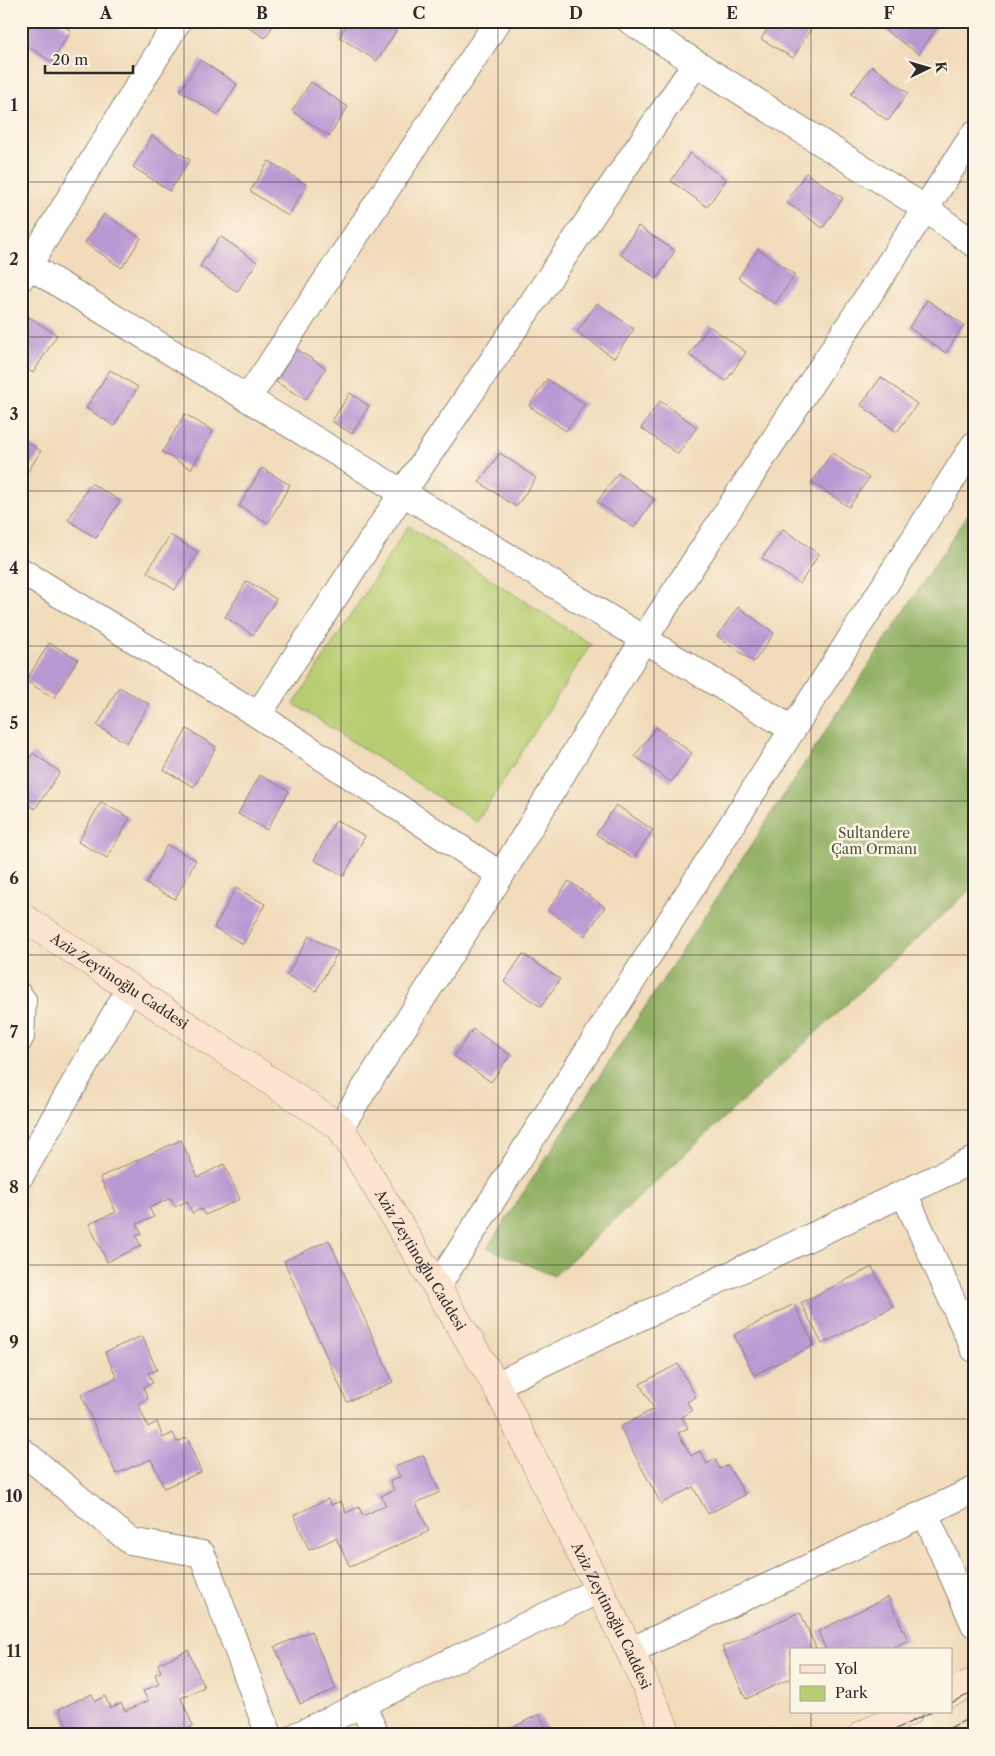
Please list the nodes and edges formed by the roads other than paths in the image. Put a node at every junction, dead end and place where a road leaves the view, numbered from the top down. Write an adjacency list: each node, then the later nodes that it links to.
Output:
1 (178, 21): 8 (street)
2 (498, 21): 9 (street)
3 (630, 21): 4 (street)
4 (696, 63): 6 (street); 11 (street)
5 (974, 134): 6 (street)
6 (926, 209): 7 (street); 13 (street)
7 (974, 244)
8 (24, 268): 9 (street)
9 (248, 398): 11 (street)
10 (974, 445): 15 (street)
11 (403, 492): 13 (street); 14 (street)
12 (21, 571): 14 (street)
13 (644, 639): 15 (street); 16 (street)
14 (258, 714): 16 (street)
15 (792, 729): 25 (street)
16 (501, 875): 21 (street)
17 (21, 916): 19 (main road, Aziz Zeytinoğlu Caddesi)
18 (21, 987): 20 (lane)
19 (130, 988): 21 (main road, Aziz Zeytinoğlu Caddesi); 23 (street)
20 (21, 1052)
21 (340, 1127): 25 (main road, Aziz Zeytinoğlu Caddesi)
22 (974, 1160): 24 (street)
23 (21, 1175)
24 (904, 1193): 26 (street); 27 (street)
25 (437, 1287): 27 (main road, Aziz Zeytinoğlu Caddesi)
26 (974, 1349)
27 (496, 1385): 31 (main road, Aziz Zeytinoğlu Caddesi)
28 (21, 1450): 38 (street)
29 (974, 1490): 30 (street)
30 (925, 1513): 32 (street); 33 (street)
31 (599, 1590): 33 (main road, Aziz Zeytinoğlu Caddesi); 36 (street)
32 (974, 1624)
33 (630, 1652): 41 (main road, Aziz Zeytinoğlu Caddesi)
34 (974, 1682): 35 (main road)
35 (952, 1692)
36 (362, 1704): 39 (street); 40 (street)
37 (905, 1714): 42 (main road)
38 (269, 1735)
39 (298, 1735)
40 (376, 1735)
41 (668, 1735)
42 (862, 1735)

